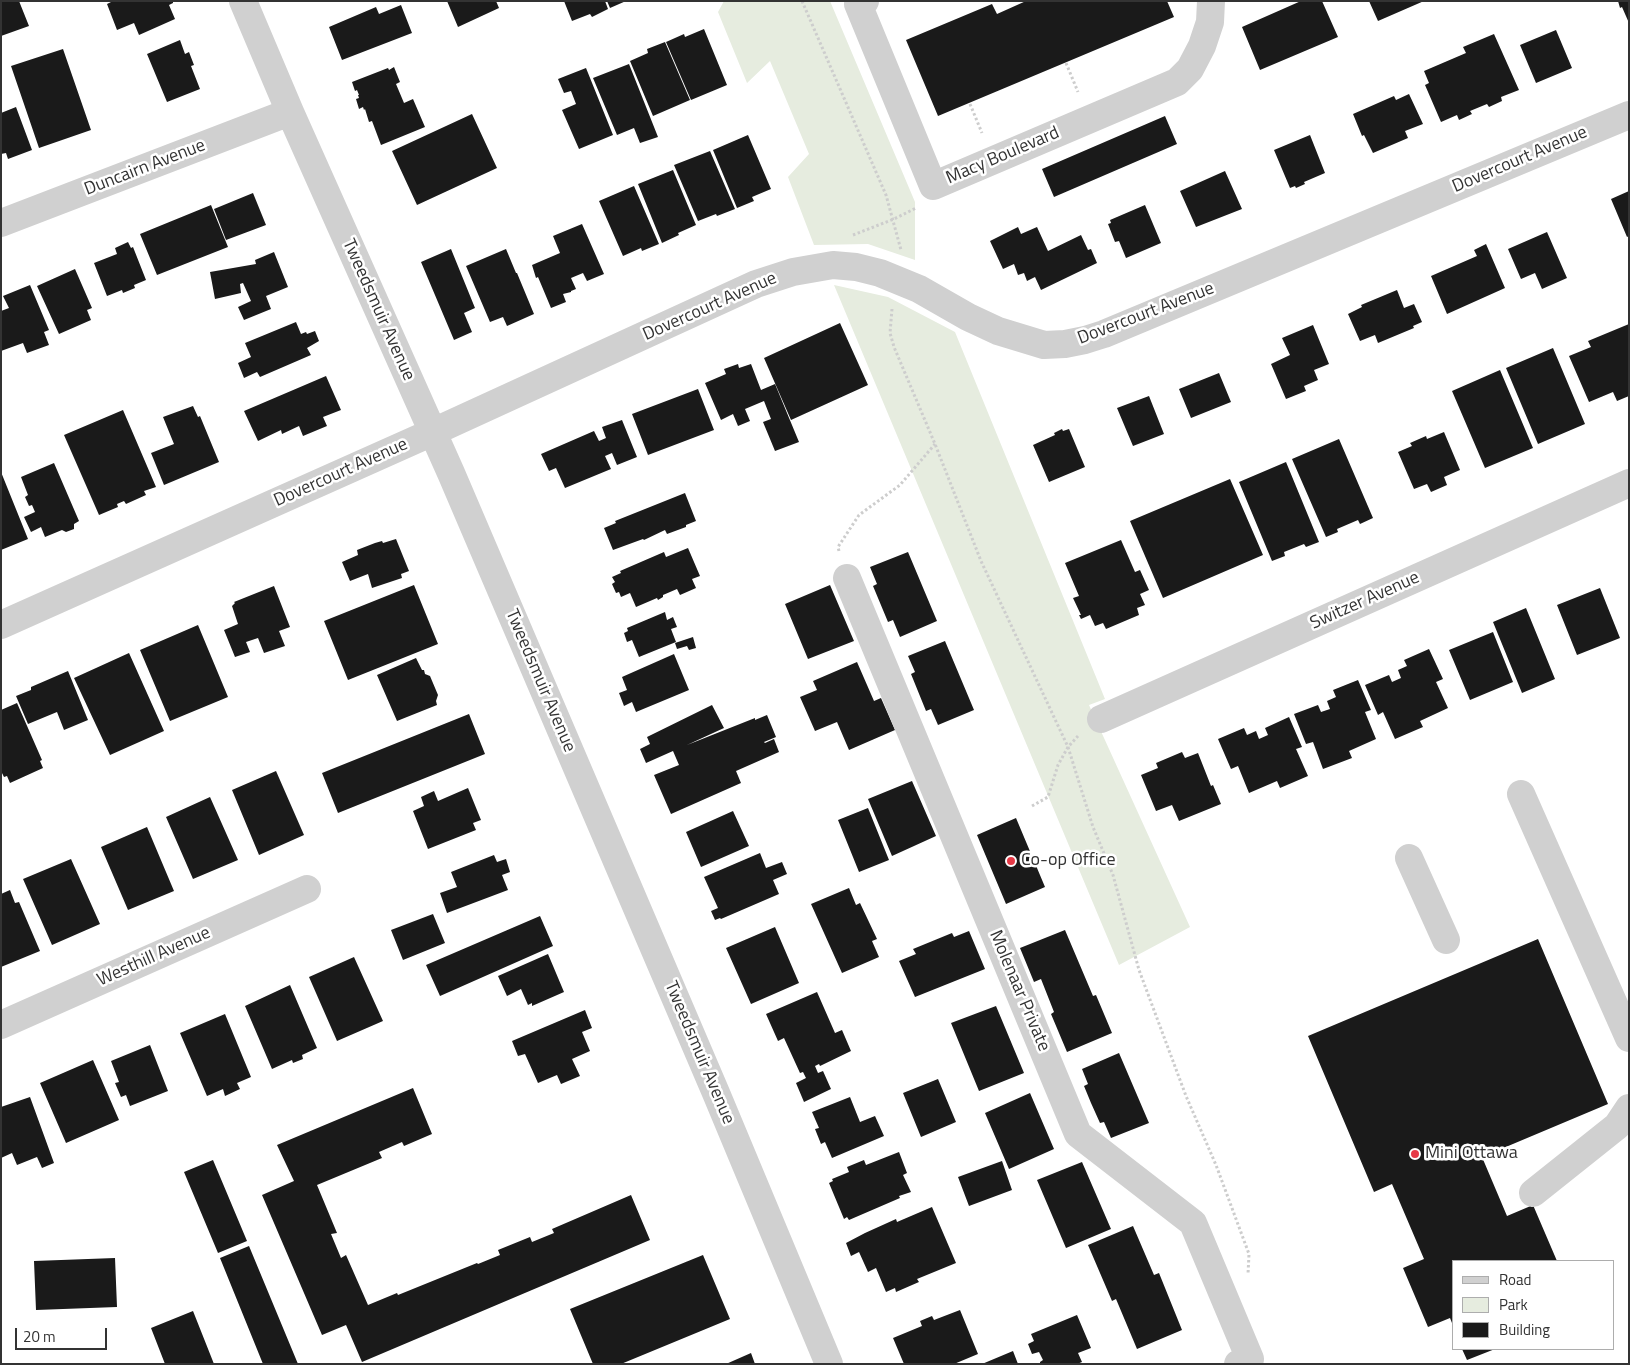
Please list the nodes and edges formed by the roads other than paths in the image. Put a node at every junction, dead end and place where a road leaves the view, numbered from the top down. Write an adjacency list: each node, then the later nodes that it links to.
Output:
1 (243, 1): 4 (street, Tweedsmuir Avenue)
2 (865, 1): 3 (street, Macy Boulevard)
3 (1211, 1)
4 (290, 112): 6 (street, Duncairn Avenue); 7 (street, Tweedsmuir Avenue)
5 (1629, 115): 7 (street, Dovercourt Avenue)
6 (1, 223)
7 (433, 432): 10 (street, Dovercourt Avenue); 21 (street, Tweedsmuir Avenue)
8 (1629, 483): 11 (street, Switzer Avenue)
9 (847, 578): 20 (street, Molenaar Private)
10 (1, 625)
11 (1101, 719)
12 (1521, 794): 17 (street)
13 (1410, 858): 15 (street)
14 (307, 889): 16 (street, Westhill Avenue)
15 (1446, 940)
16 (1, 1025)
17 (1629, 1038)
18 (1629, 1108): 19 (street)
19 (1533, 1193)
20 (1244, 1361)
21 (829, 1364)

